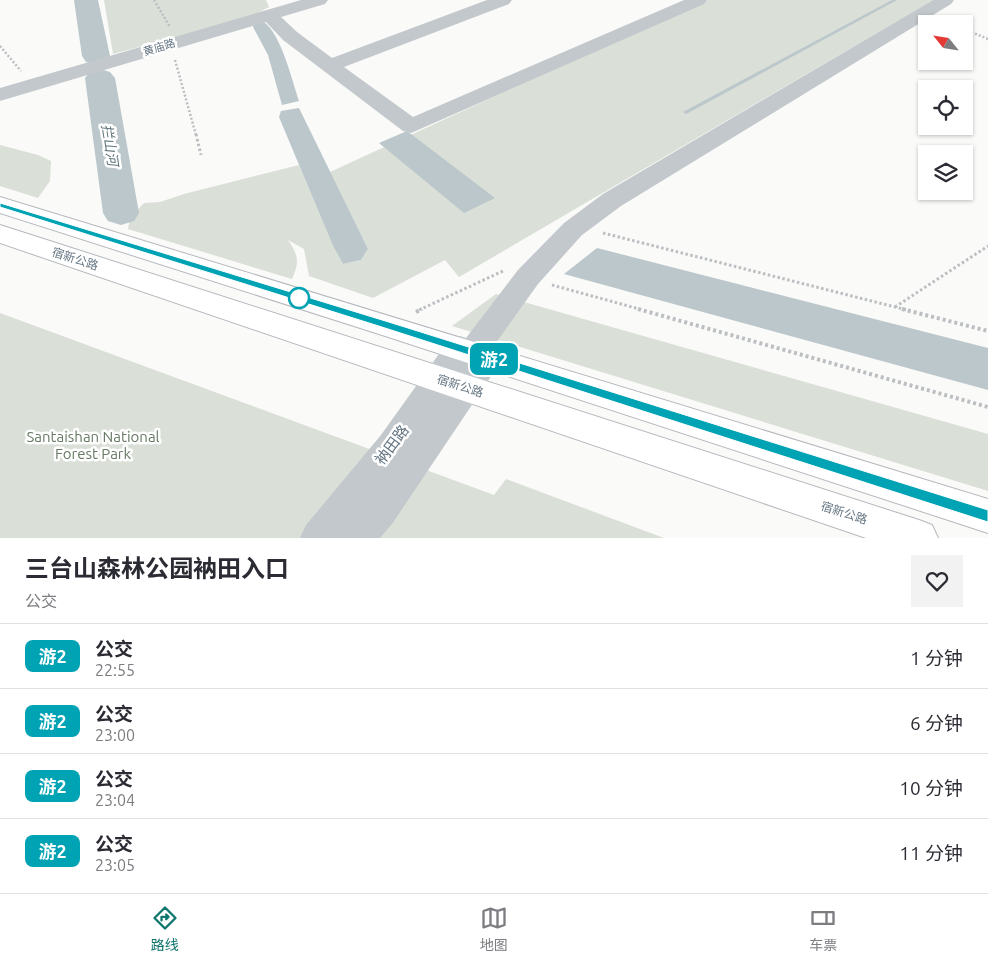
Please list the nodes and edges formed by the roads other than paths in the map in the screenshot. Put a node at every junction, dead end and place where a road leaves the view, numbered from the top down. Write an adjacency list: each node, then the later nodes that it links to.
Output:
1 (319, 0): 5 (street, 黄庙路)
2 (503, 0): 6 (street)
3 (698, 0): 6 (street)
4 (945, 0): 10 (street, 衲田路)
5 (269, 15): 6 (street); 7 (street, 黄庙路)
6 (330, 65)
7 (0, 95)
8 (0, 206): 10 (highway)
9 (0, 234): 11 (highway, 宿新公路)
10 (473, 353): 11 (street, 衲田路); 12 (highway)
11 (453, 384): 13 (street, 衲田路); 14 (street, 衲田路); 15 (highway, 宿新公路)
12 (988, 516)
13 (319, 538)
14 (356, 538)
15 (920, 538)

